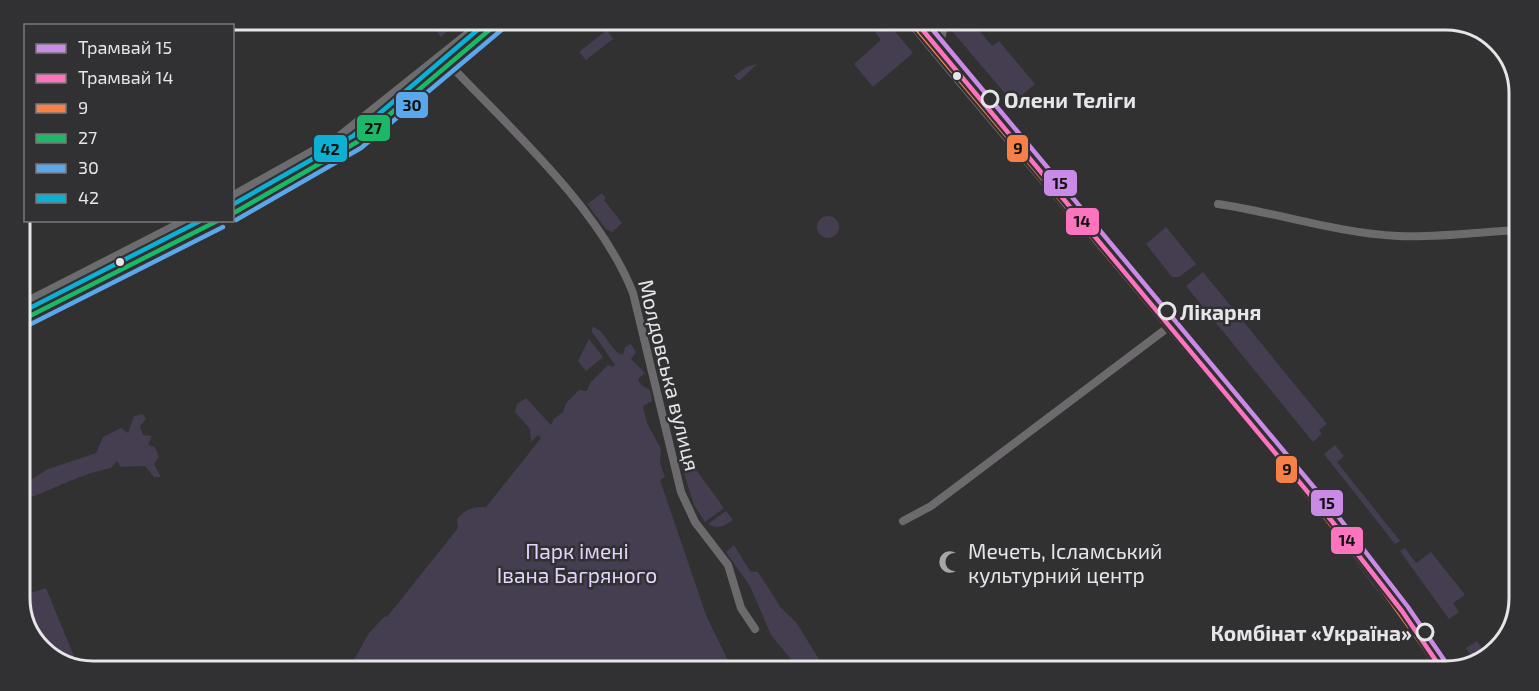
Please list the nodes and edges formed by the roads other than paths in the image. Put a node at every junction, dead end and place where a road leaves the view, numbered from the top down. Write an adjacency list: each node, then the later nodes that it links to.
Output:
1 (474, 30): 8 (main road)
2 (490, 30): 7 (main road)
3 (918, 30): 6 (main road)
4 (931, 30): 6 (main road)
5 (944, 30): 6 (street)
6 (940, 55): 16 (main road)
7 (450, 65): 10 (main road); 18 (street, Молдовська вулиця)
8 (234, 196)
9 (1218, 204): 13 (street)
10 (234, 213)
11 (184, 222): 14 (main road)
12 (216, 222): 15 (main road)
13 (1509, 230)
14 (30, 301)
15 (30, 316)
16 (1170, 326): 17 (street); 19 (main road)
17 (903, 521)
18 (755, 629)
19 (1434, 661)

